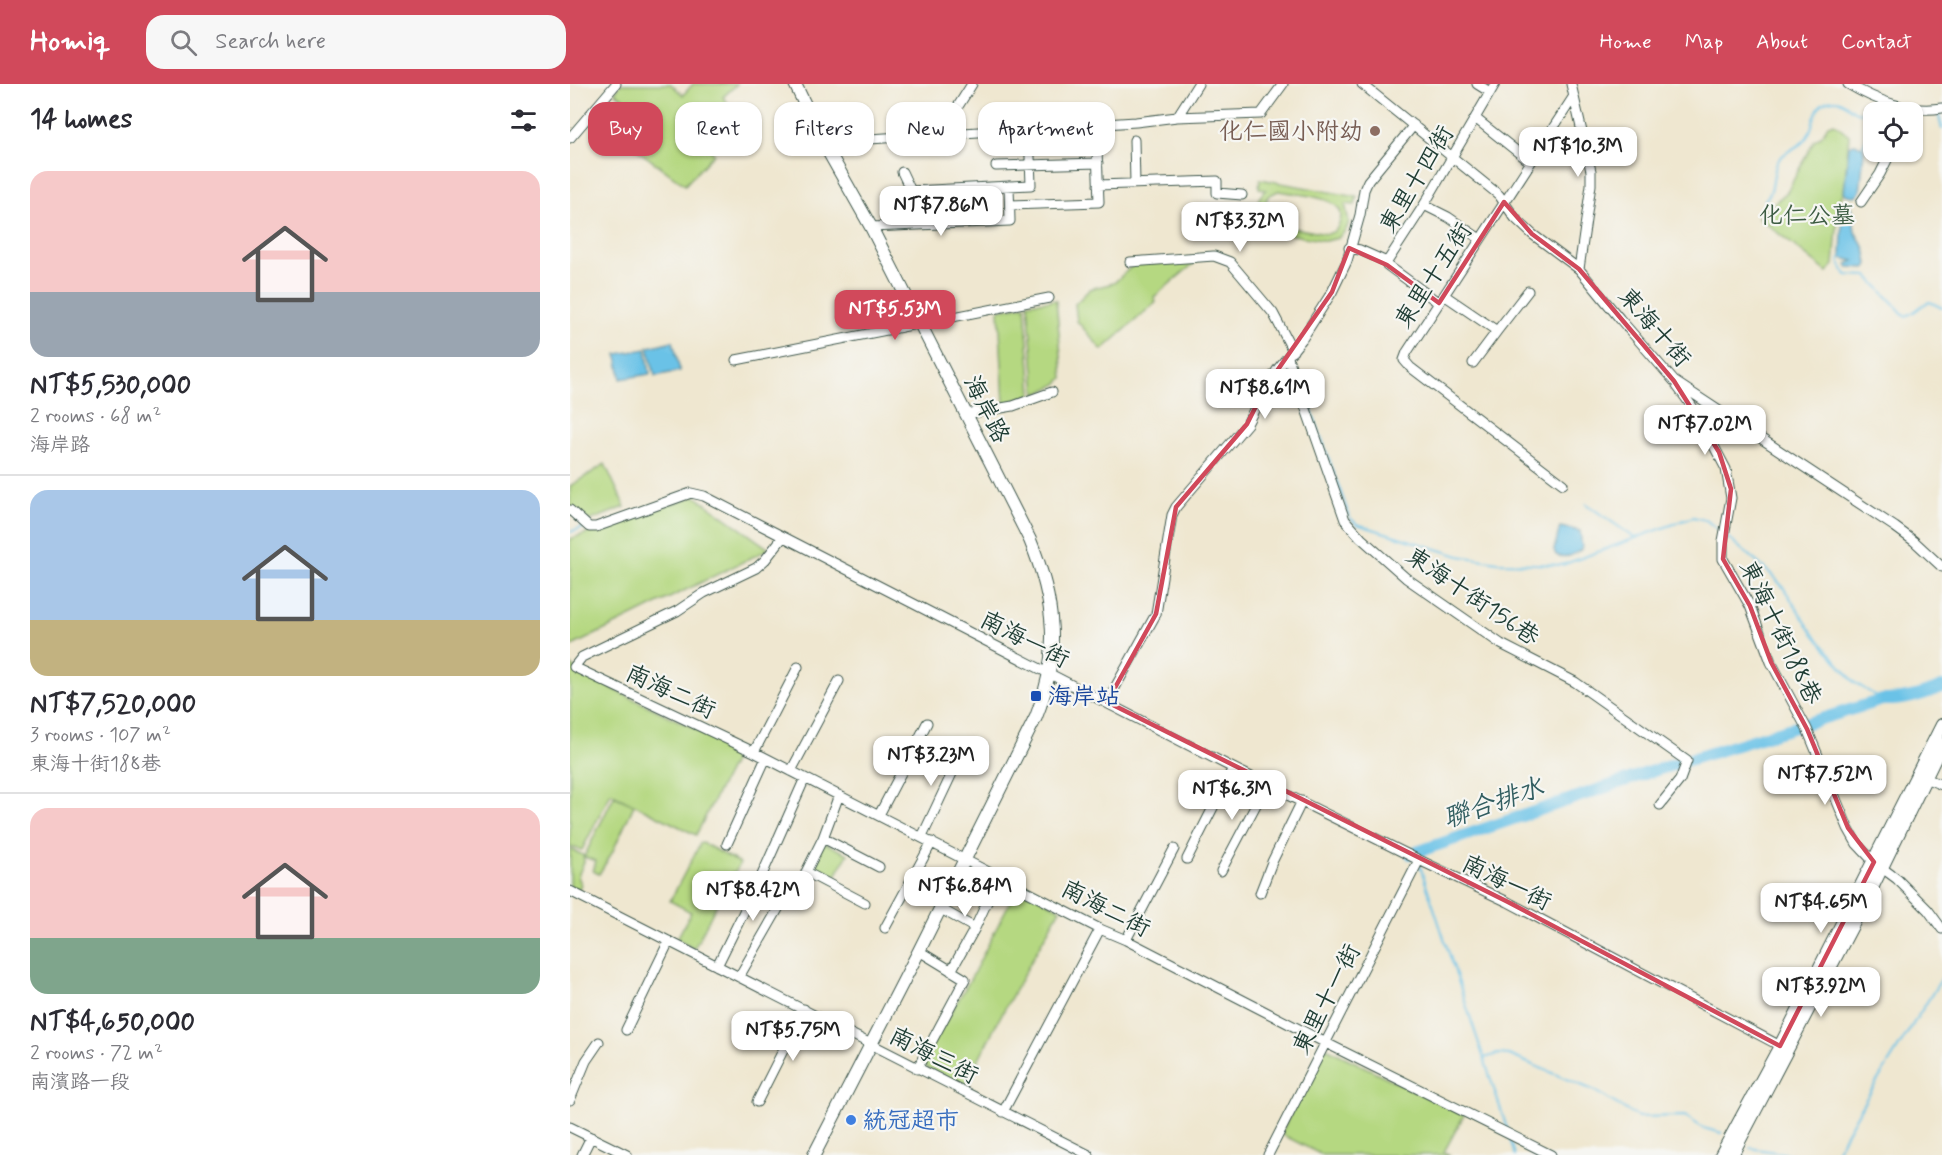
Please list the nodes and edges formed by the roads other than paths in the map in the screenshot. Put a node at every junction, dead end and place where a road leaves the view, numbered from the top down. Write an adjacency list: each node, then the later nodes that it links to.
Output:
1 (616, 84): 20 (street)
2 (795, 84): 11 (main road, 海岸路)
3 (972, 84): 12 (street)
4 (1198, 84): 16 (street)
5 (1283, 84): 16 (street)
6 (1362, 84): 19 (street, 東海十街)
7 (1477, 84): 9 (street)
8 (1848, 84): 13 (street)
9 (1492, 88): 17 (street, 東里十四街)
10 (1573, 88): 26 (street, 東里十五街); 45 (street)
11 (804, 102)
12 (961, 102)
13 (1882, 102)
14 (1923, 108): 15 (street)
15 (1942, 108)
16 (1177, 117): 18 (street)
17 (1475, 118): 25 (street, 東里十四街); 26 (street)
18 (1115, 122)
19 (1414, 125): 25 (street, 東海十街); 42 (street)
20 (570, 138)
21 (1134, 140): 32 (street)
22 (831, 156): 40 (main road, 海岸路)
23 (1030, 156): 29 (street)
24 (1098, 156): 28 (street)
25 (1453, 157): 36 (street, 東海十街); 39 (street, 東里十四街)
26 (1529, 161): 36 (street, 東里十五街)
27 (1886, 162): 37 (street)
28 (1098, 163): 29 (street); 33 (street)
29 (1030, 165): 30 (street); 34 (street)
30 (996, 166)
31 (902, 172): 34 (street)
32 (1135, 183): 33 (street); 35 (street)
33 (1098, 185): 38 (street)
34 (1010, 186): 38 (street)
35 (1242, 195)
36 (1504, 202): 41 (street, 東里十五街); 45 (street, 東海十街)
37 (1861, 202)
38 (1010, 205): 40 (street)
39 (1424, 205): 41 (street); 44 (street, 東里十四街)
40 (871, 227): 49 (main road, 海岸路)
41 (1480, 238): 48 (street, 東里十五街)
42 (1349, 248): 44 (street); 51 (street)
43 (1130, 262): 51 (street)
44 (1388, 262): 48 (street)
45 (1580, 268): 54 (street, 東海十街)
46 (1528, 291): 50 (street)
47 (1049, 298): 49 (street)
48 (1442, 299): 50 (street); 57 (street, 東里十五街)
49 (920, 322): 52 (street); 56 (main road, 海岸路)
50 (1497, 331): 53 (street)
51 (1291, 355): 64 (street); 79 (street, 東海十街156巷)
52 (736, 360)
53 (1473, 363)
54 (1674, 381): 60 (street, 東海十街); 89 (street, 東海十街188巷)
55 (1052, 392): 56 (street)
56 (966, 414): 62 (main road, 海岸路)
57 (1563, 484)
58 (570, 510): 59 (street, 南海一街)
59 (783, 537): 62 (street, 南海一街); 69 (street, 南海二街)
60 (1942, 567)
61 (798, 667): 69 (street)
62 (1049, 671): 64 (street, 南海一街); 86 (main road, 海岸路)
63 (839, 681): 72 (street)
64 (1107, 702): 71 (street, 南海一街)
65 (927, 723): 80 (street)
66 (1942, 725): 89 (main road)
67 (1942, 744): 74 (main road)
68 (964, 748): 81 (street)
69 (754, 752): 70 (street, 南海二街)
70 (766, 758): 72 (street, 南海二街); 84 (street)
71 (1233, 768): 75 (street, 南海一街); 87 (street)
72 (791, 771): 73 (street, 南海二街)
73 (805, 778): 77 (street, 南海二街); 105 (street)
74 (1925, 778): 76 (street); 89 (main road)
75 (1267, 784): 78 (street, 南海一街); 91 (street)
76 (1942, 785)
77 (839, 795): 80 (street, 南海二街); 82 (street)
78 (1302, 801): 88 (street, 南海一街); 94 (street)
79 (1660, 805)
80 (879, 815): 81 (street, 南海二街)
81 (922, 837): 83 (street, 南海二街)
82 (823, 838): 90 (street); 95 (street)
83 (932, 842): 86 (street, 南海二街); 98 (street)
84 (727, 844)
85 (1174, 849): 102 (street)
86 (965, 859): 92 (street, 南海二街); 97 (main road, 海岸路)
87 (1187, 859)
88 (1419, 860): 111 (street, 東里十一街); 113 (street, 南海一街)
89 (1878, 864): 101 (street, 東海十街188巷); 113 (main road)
90 (879, 867)
91 (1221, 871)
92 (999, 876): 99 (street); 100 (street, 南海二街)
93 (570, 891): 103 (street, 南海三街)
94 (1260, 893)
95 (865, 903)
96 (778, 909): 107 (street)
97 (941, 909): 99 (street); 104 (main road, 海岸路)
98 (885, 928)
99 (975, 928): 106 (street)
100 (1100, 929): 102 (street, 南海二街); 117 (street)
101 (1942, 929)
102 (1126, 940): 111 (street, 南海二街)
103 (669, 941): 105 (street, 南海三街); 109 (street)
104 (919, 951): 106 (street); 112 (main road, 海岸路)
105 (717, 966): 107 (street, 南海三街)
106 (951, 971): 114 (street)
107 (739, 977): 108 (street, 南海三街)
108 (804, 1009): 112 (street, 南海三街); 116 (street)
109 (626, 1030)
110 (599, 1042): 115 (street)
111 (1326, 1043): 124 (street, 東里十一街); 125 (street, 南海二街)
112 (871, 1044): 114 (street, 南海三街); 122 (main road, 海岸路)
113 (1784, 1048): 126 (main road); 127 (main road)
114 (917, 1069): 117 (street, 南海三街)
115 (570, 1100)
116 (756, 1102)
117 (1003, 1112): 123 (street, 南海三街)
118 (570, 1126): 119 (street)
119 (591, 1137): 120 (street); 121 (street)
120 (582, 1155)
121 (627, 1155)
122 (814, 1155)
123 (1089, 1155)
124 (1268, 1155)
125 (1551, 1155)
126 (1721, 1155)
127 (1732, 1155)

